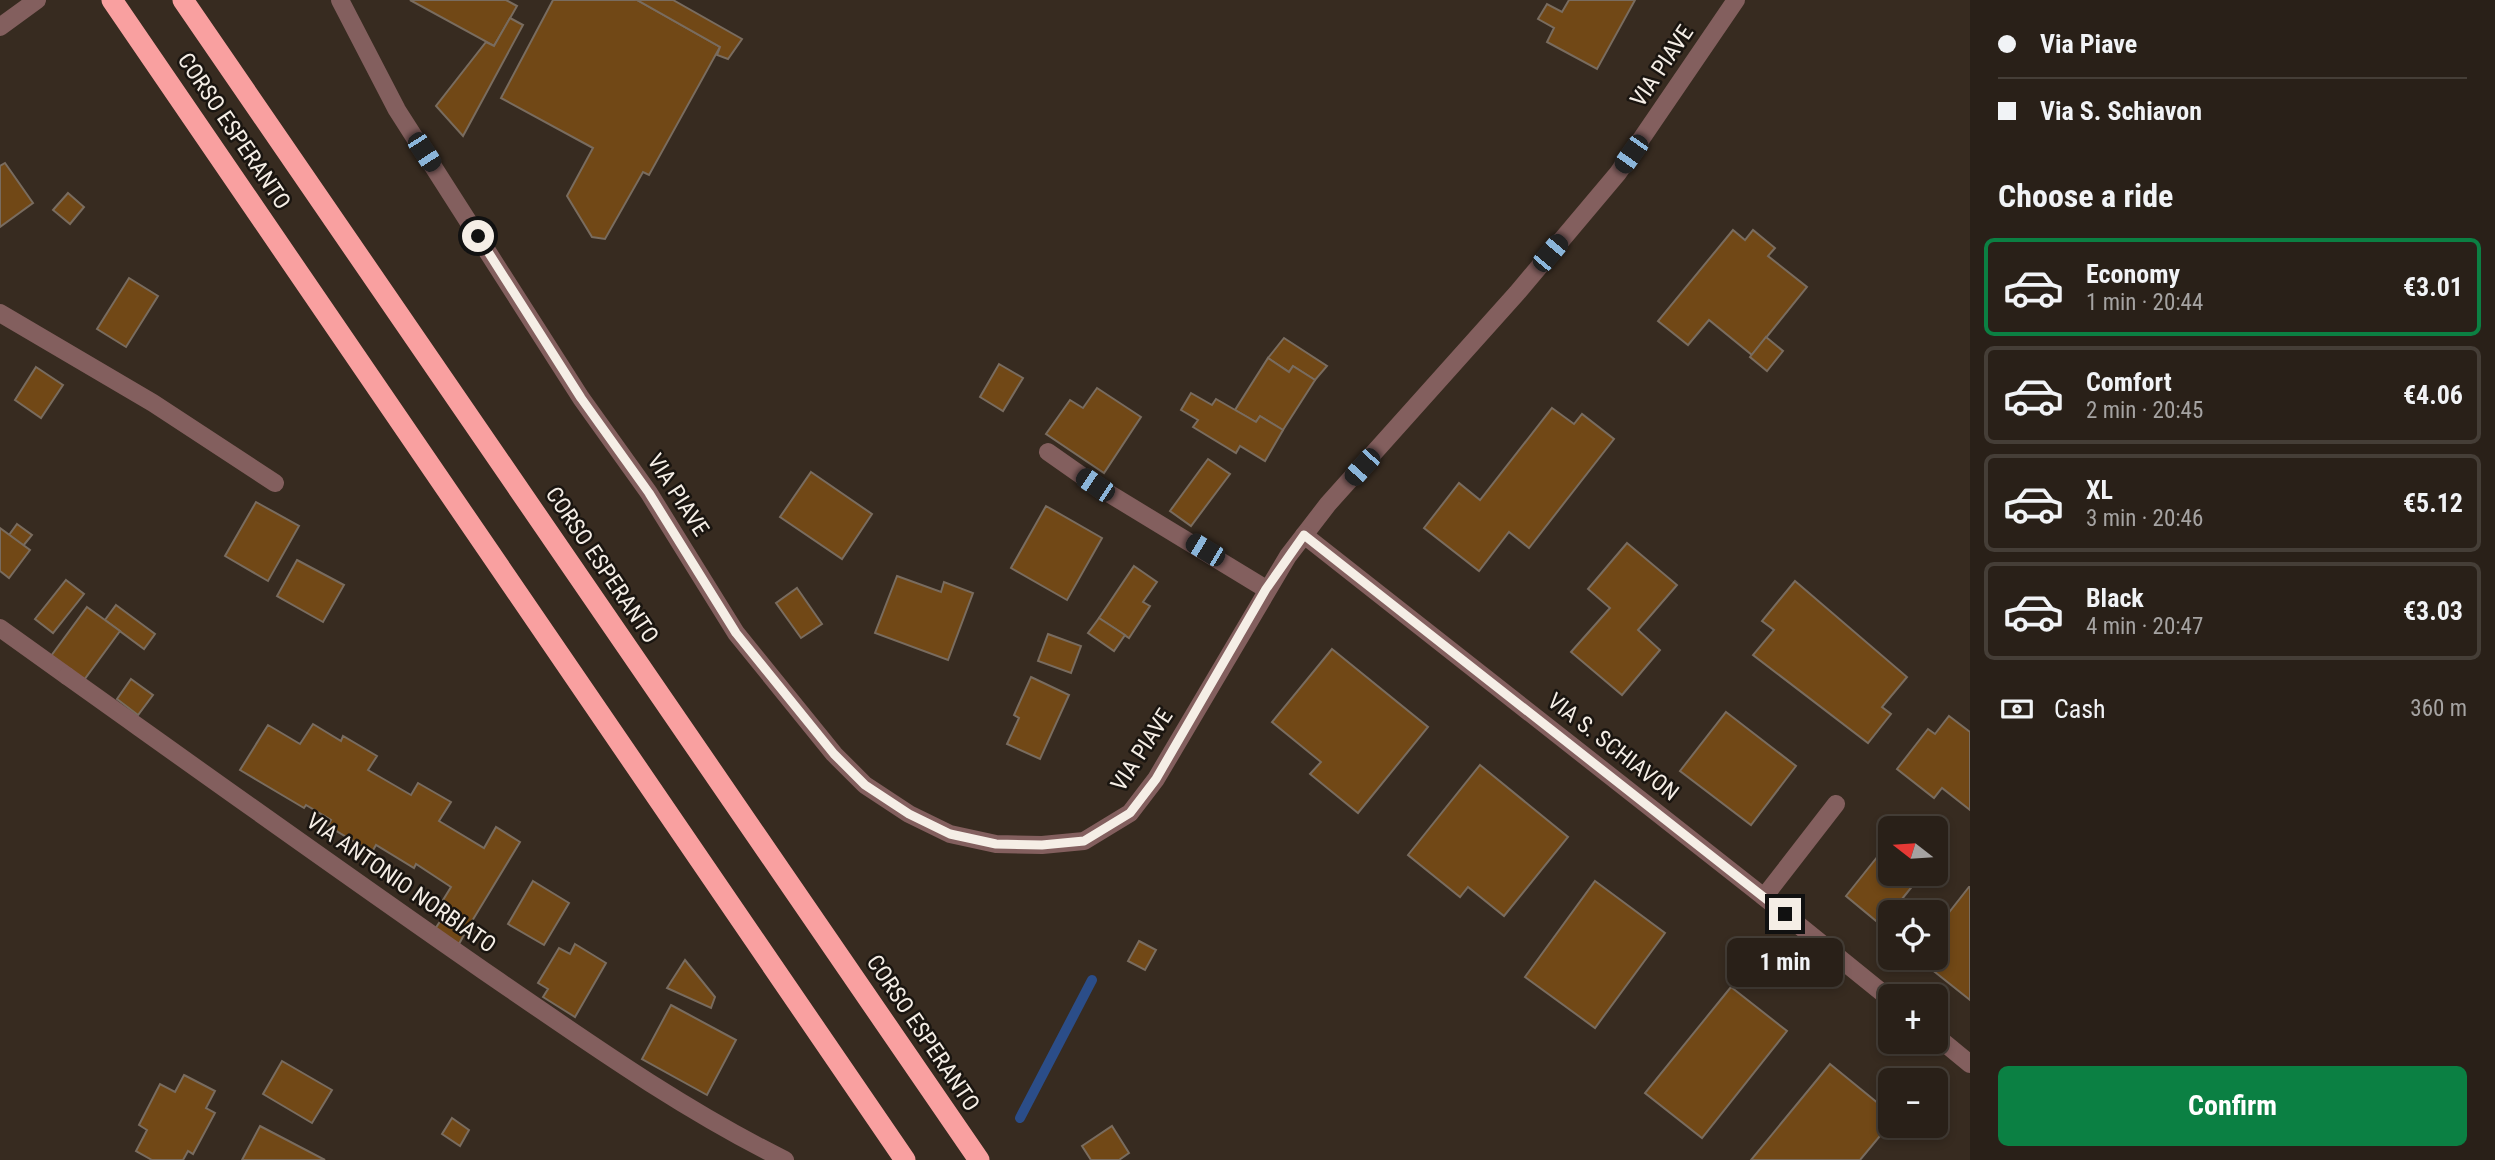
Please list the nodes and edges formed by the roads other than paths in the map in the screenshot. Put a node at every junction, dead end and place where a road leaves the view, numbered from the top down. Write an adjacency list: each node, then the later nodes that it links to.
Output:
1 (37, 0): 6 (street)
2 (111, 0): 19 (highway, CORSO ESPERANTO)
3 (183, 0): 20 (highway, CORSO ESPERANTO)
4 (340, 0): 11 (street, VIA PIAVE)
5 (1736, 0): 10 (street, VIA PIAVE)
6 (0, 27)
7 (0, 313): 9 (street)
8 (1048, 452): 11 (street)
9 (275, 483)
10 (1304, 535): 11 (street, VIA PIAVE); 14 (street, VIA S. SCHIAVON)
11 (1266, 589)
12 (0, 628): 18 (street, VIA ANTONIO NORBIATO)
13 (1836, 804): 14 (street)
14 (1764, 897): 15 (street, VIA S. SCHIAVON)
15 (1878, 989)
16 (1948, 1046): 17 (street)
17 (1970, 1064)
18 (785, 1160)
19 (905, 1160)
20 (979, 1160)

